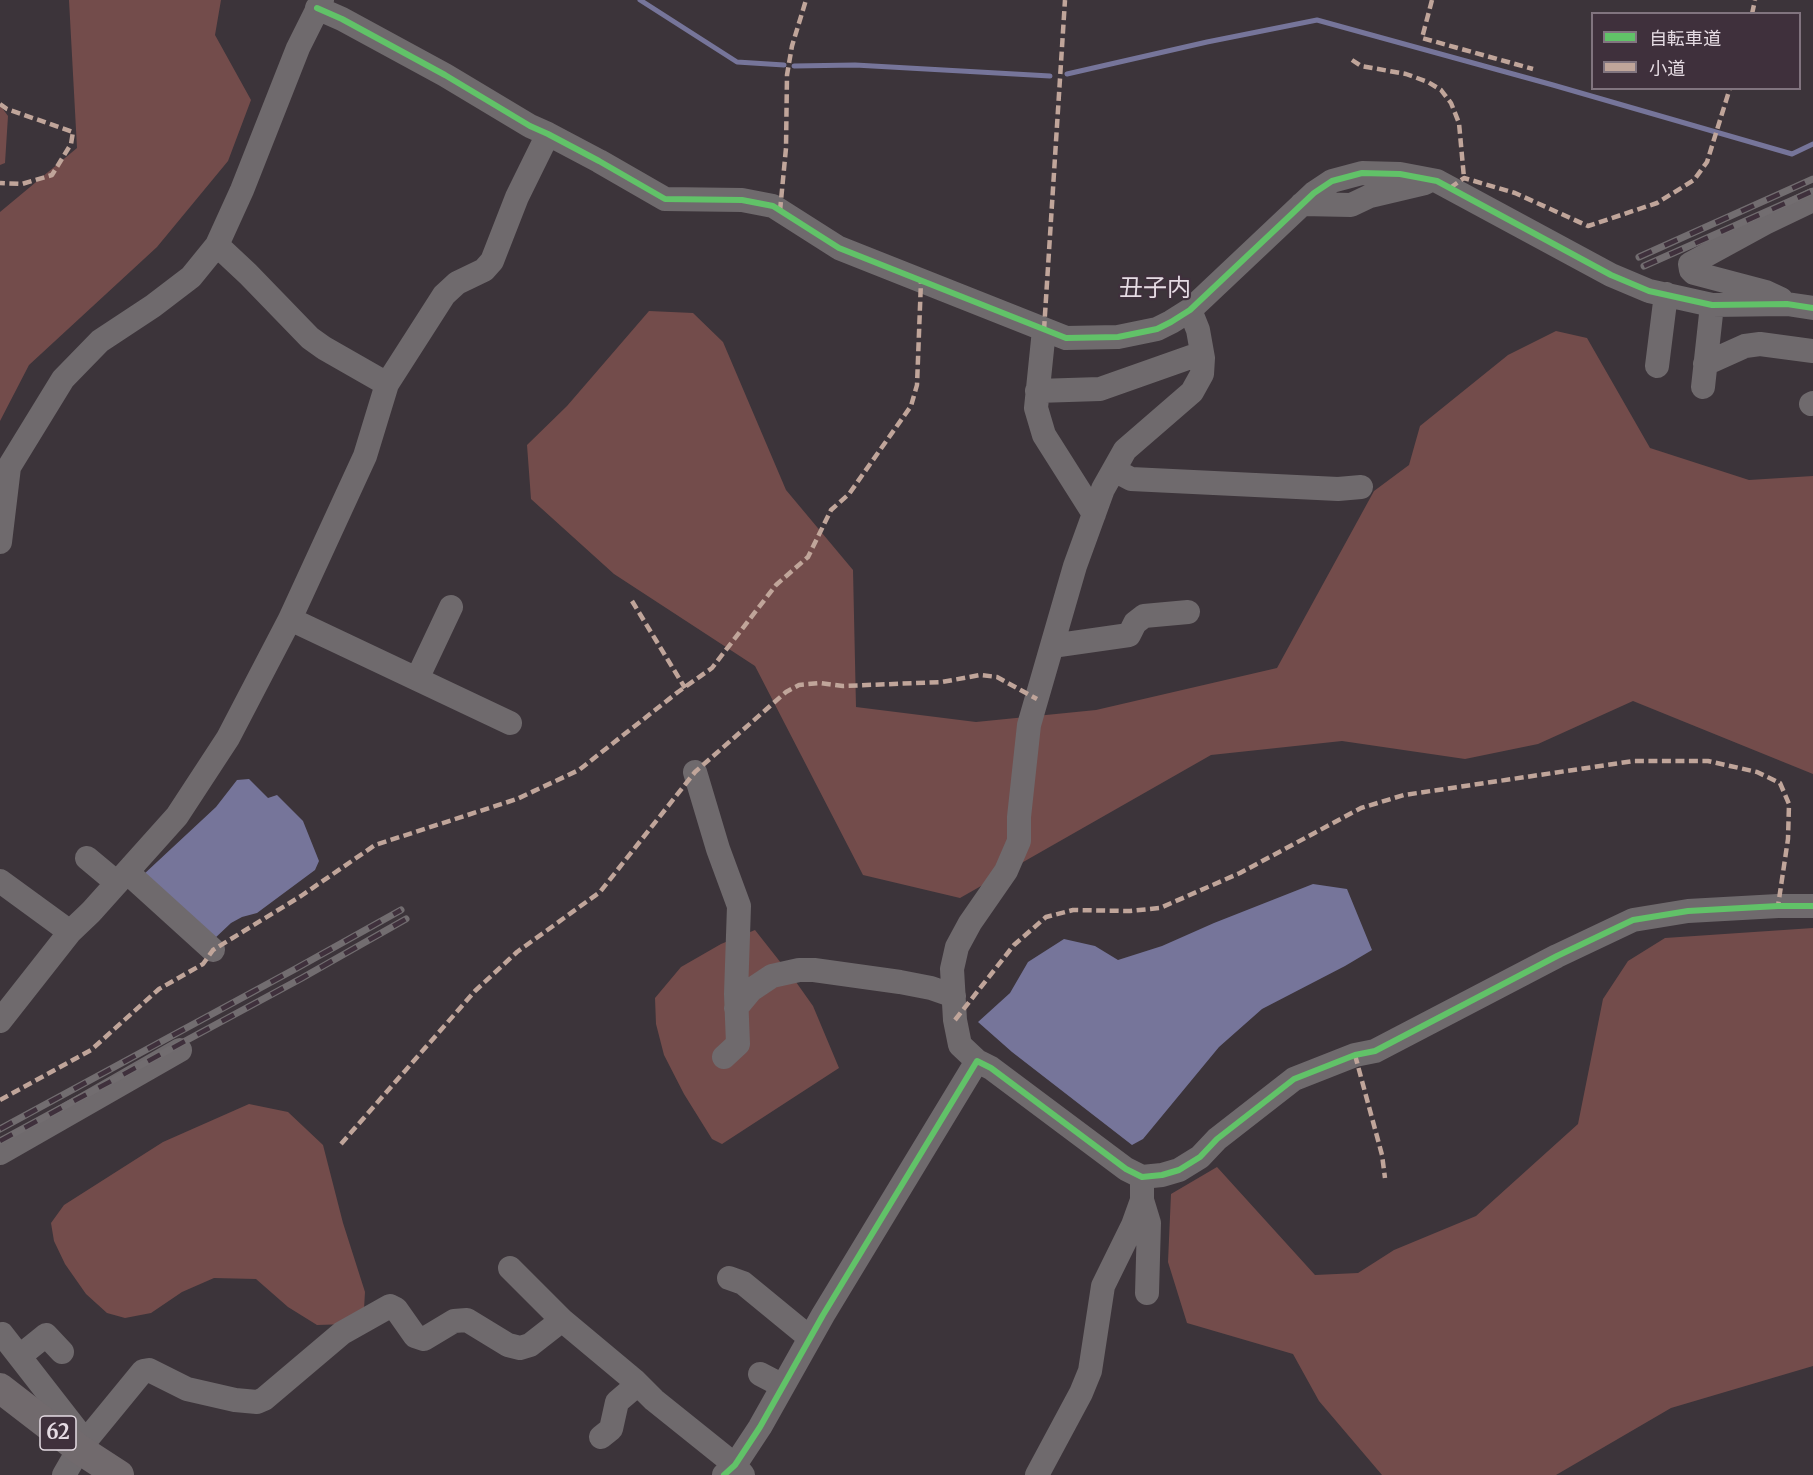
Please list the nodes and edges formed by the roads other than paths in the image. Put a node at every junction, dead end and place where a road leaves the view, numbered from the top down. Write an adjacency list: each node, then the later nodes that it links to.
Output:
1 (319, 4): 2 (street); 4 (street)
2 (548, 134): 10 (street); 14 (street)
3 (1813, 200): 6 (street)
4 (217, 245): 14 (street); 19 (street)
5 (1666, 294): 7 (street); 9 (street); 13 (street)
6 (1787, 304): 7 (street); 8 (street)
7 (1712, 305): 11 (street)
8 (1813, 308)
9 (1190, 310): 10 (street); 12 (street)
10 (1044, 330): 15 (street)
11 (1813, 351)
12 (1202, 354): 15 (street); 16 (street)
13 (1657, 366)
14 (387, 384): 22 (street)
15 (1037, 391): 18 (street)
16 (1114, 470): 17 (street); 18 (street)
17 (1361, 487)
18 (1094, 514): 23 (street)
19 (0, 542)
20 (451, 608): 24 (street)
21 (1188, 612): 23 (street)
22 (290, 619): 24 (street); 28 (street)
23 (1052, 646): 33 (street)
24 (417, 679): 25 (street)
25 (510, 723)
26 (695, 772): 34 (street)
27 (87, 858): 28 (street)
28 (122, 878): 31 (street); 32 (street)
29 (0, 881): 31 (street)
30 (1813, 906): 40 (street)
31 (70, 932): 35 (street)
32 (213, 950)
33 (954, 996): 34 (street); 38 (street)
34 (736, 1008): 37 (street)
35 (0, 1021)
36 (180, 1050): 39 (street)
37 (724, 1057)
38 (977, 1061): 40 (street); 46 (street)
39 (0, 1153)
40 (1142, 1188): 43 (street); 58 (street)
41 (510, 1268): 44 (street)
42 (729, 1278): 46 (street)
43 (1148, 1293)
44 (562, 1320): 50 (street); 54 (street)
45 (1, 1334): 48 (street)
46 (810, 1338): 51 (street)
47 (62, 1352): 48 (street)
48 (20, 1356): 54 (street)
49 (760, 1374): 51 (street)
50 (638, 1384): 53 (street); 55 (street)
51 (783, 1386): 55 (street)
52 (0, 1388): 54 (main road, 62)
53 (601, 1437)
54 (79, 1449): 56 (street); 57 (main road, 62)
55 (734, 1472)
56 (64, 1475)
57 (118, 1475)
58 (1037, 1475)

